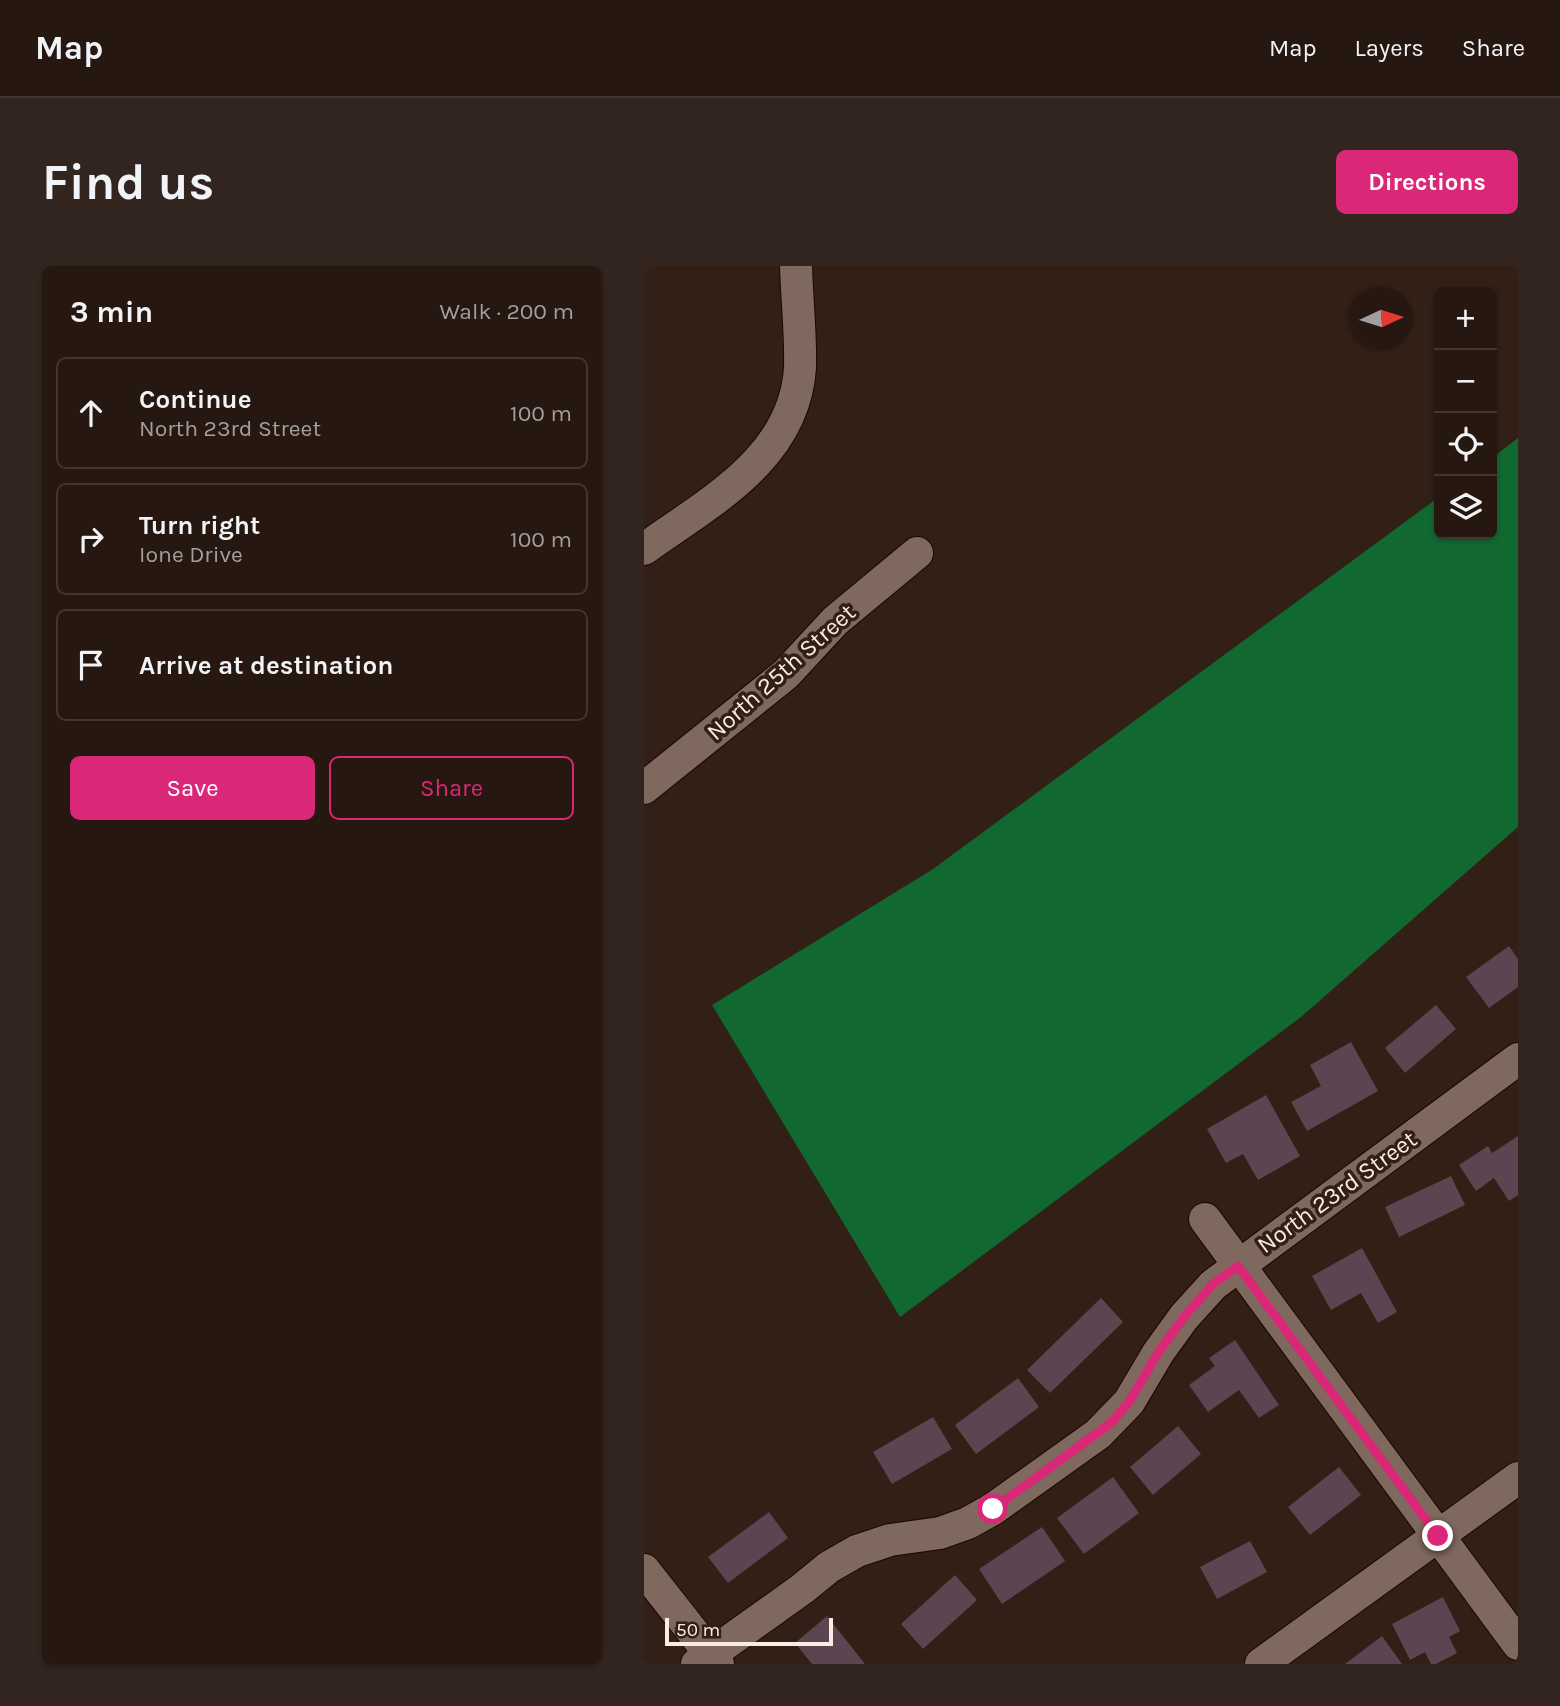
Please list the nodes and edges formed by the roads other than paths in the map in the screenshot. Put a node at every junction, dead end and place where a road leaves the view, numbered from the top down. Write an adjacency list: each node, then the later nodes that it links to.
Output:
1 (796, 266): 2 (street)
2 (644, 549)
3 (917, 553): 4 (street, North 25th Street)
4 (644, 788)
5 (1518, 1059): 7 (street, North 23rd Street)
6 (1205, 1219): 7 (street)
7 (1238, 1266): 9 (street); 12 (street, North 23rd Street)
8 (1518, 1478): 9 (street)
9 (1438, 1536): 11 (street); 13 (street)
10 (644, 1570): 12 (street)
11 (1518, 1644)
12 (708, 1661)
13 (1262, 1664)

